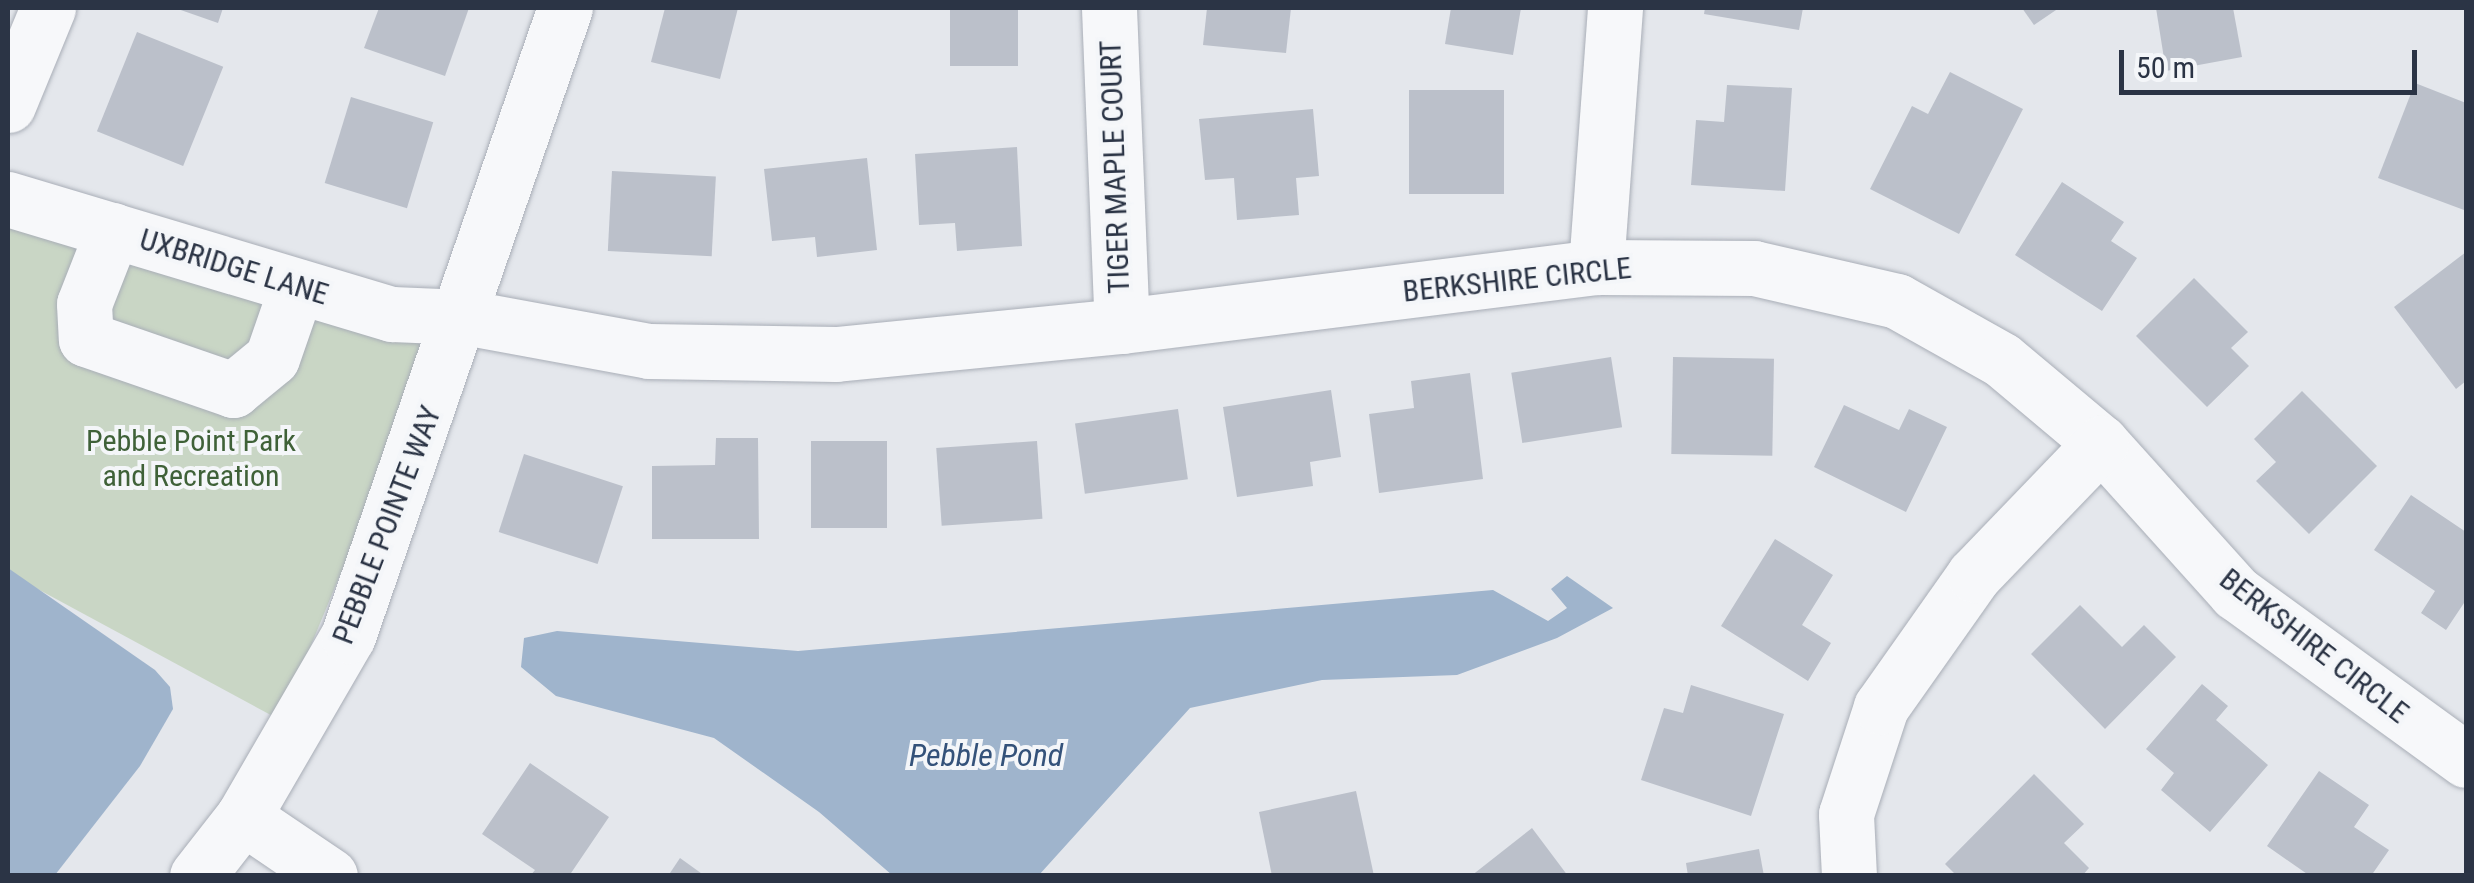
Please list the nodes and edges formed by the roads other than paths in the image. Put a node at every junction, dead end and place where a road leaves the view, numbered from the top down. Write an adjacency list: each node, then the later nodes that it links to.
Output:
1 (48, 8): 5 (street)
2 (566, 8): 10 (street, PEBBLE POINTE WAY)
3 (1109, 8): 11 (street, TIGER MAPLE COURT)
4 (1615, 8): 8 (street)
5 (8, 105)
6 (8, 199): 7 (street, UXBRIDGE LANE)
7 (113, 230): 9 (street, UXBRIDGE LANE); 9 (street)
8 (1596, 267): 11 (street, BERKSHIRE CIRCLE); 12 (street, BERKSHIRE CIRCLE)
9 (297, 286): 10 (street, UXBRIDGE LANE)
10 (464, 317): 11 (street, BERKSHIRE CIRCLE); 14 (street, PEBBLE POINTE WAY)
11 (1122, 326)
12 (2102, 443): 13 (street, BERKSHIRE CIRCLE); 17 (street)
13 (2466, 760)
14 (244, 817): 15 (street, PEBBLE POINTE WAY); 16 (street)
15 (197, 876)
16 (330, 876)
17 (1850, 876)

